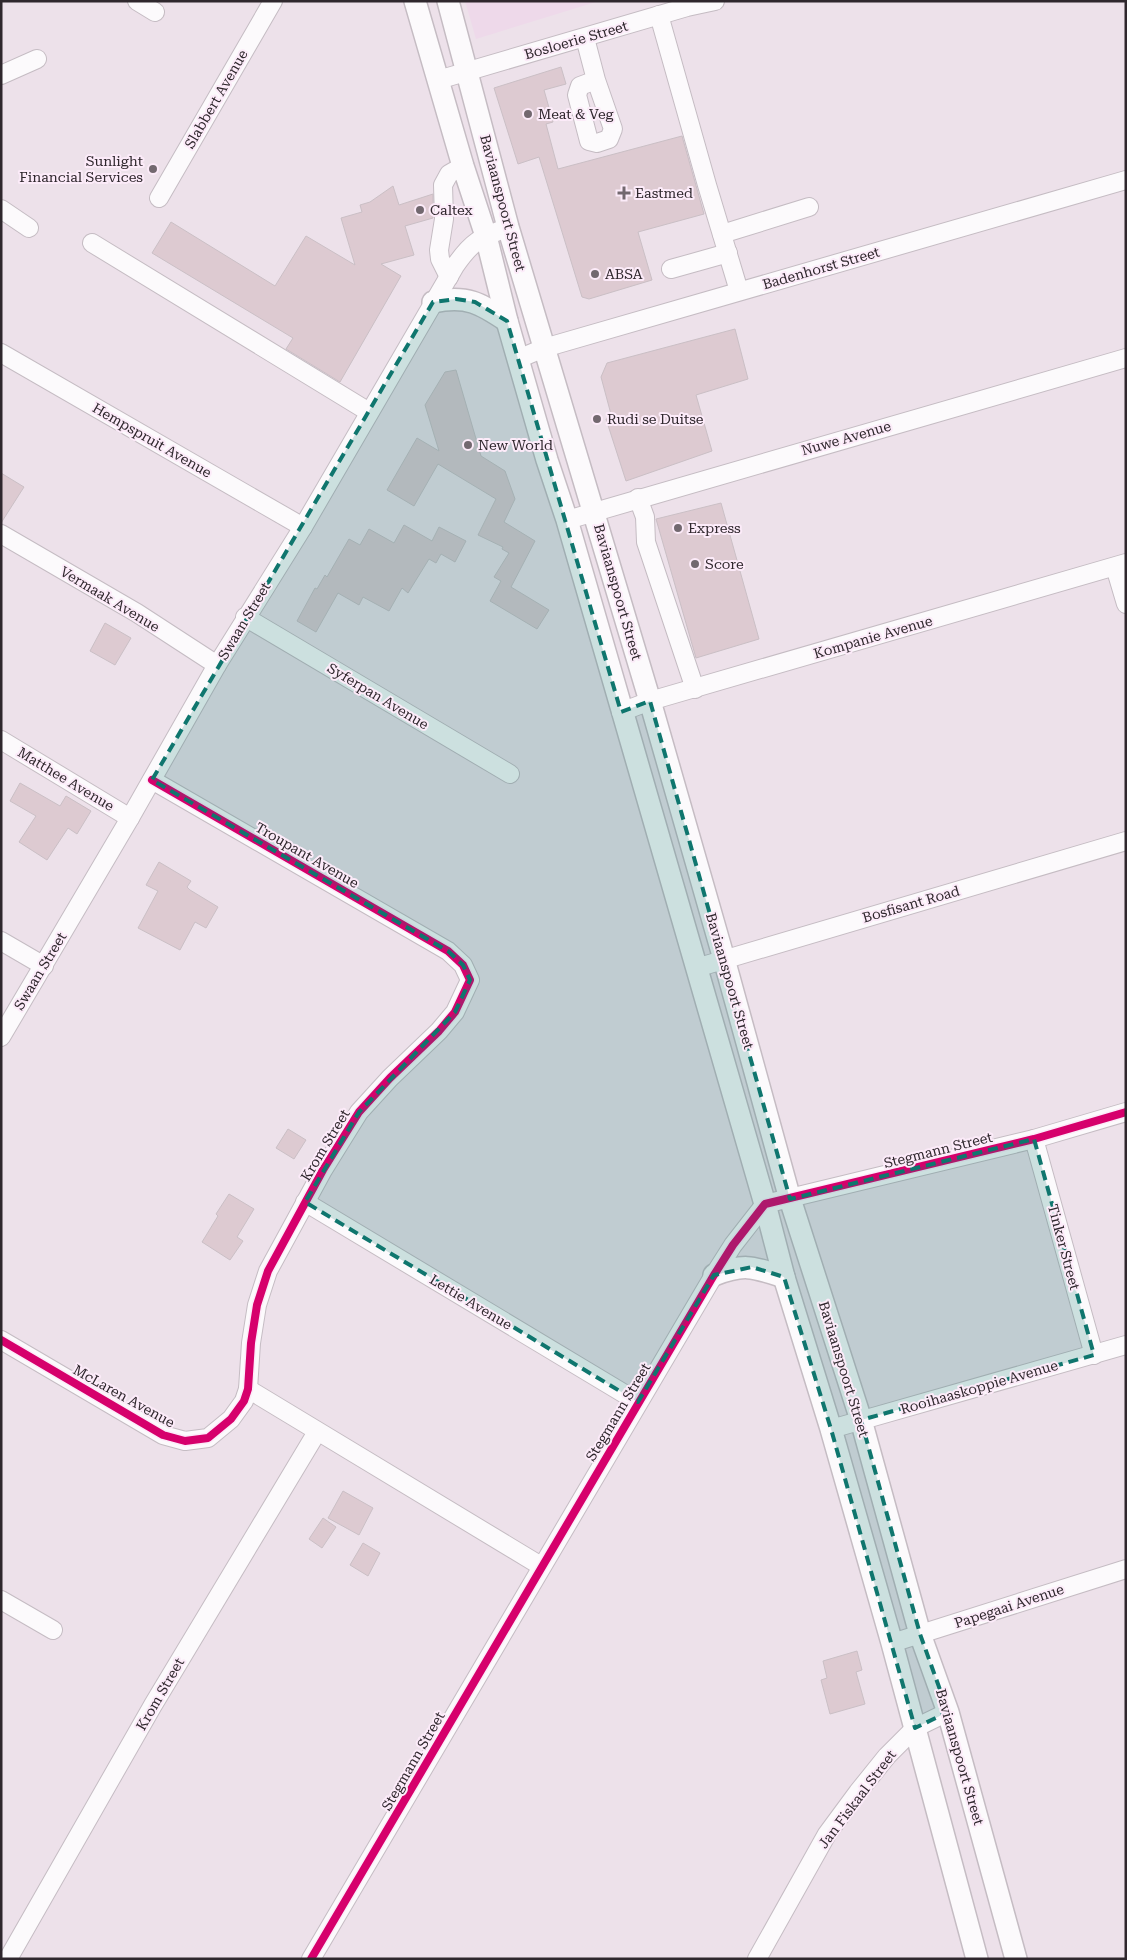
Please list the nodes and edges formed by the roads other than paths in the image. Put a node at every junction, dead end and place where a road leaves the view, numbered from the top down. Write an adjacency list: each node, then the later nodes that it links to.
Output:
1 (137, 1): 7 (street)
2 (273, 1): 17 (street, Slabbert Avenue)
3 (415, 1): 13 (main road, Baviaanspoort Street)
4 (448, 1): 11 (main road, Baviaanspoort Street)
5 (715, 1): 6 (street, Bosloerie Street)
6 (686, 4): 8 (street, Bosloerie Street)
7 (155, 12)
8 (659, 15): 9 (street, Bosloerie Street); 22 (street)
9 (585, 38): 11 (street, Bosloerie Street); 14 (street)
10 (37, 59): 12 (street)
11 (467, 71): 13 (street, Bosloerie Street); 20 (main road, Baviaanspoort Street)
12 (1, 75)
13 (438, 80): 15 (main road, Baviaanspoort Street)
14 (596, 80)
15 (463, 166): 23 (main road, Baviaanspoort Street); 27 (street)
16 (1126, 180): 28 (street, Badenhorst Street)
17 (159, 198)
18 (809, 207): 22 (street)
19 (1, 209): 21 (street)
20 (508, 227): 23 (street, Swaan Street); 31 (main road, Baviaanspoort Street)
21 (29, 228)
22 (722, 234): 25 (street)
23 (486, 236): 27 (street, Swaan Street); 30 (main road, Baviaanspoort Street)
24 (92, 243): 35 (street)
25 (728, 253): 26 (street); 28 (street)
26 (671, 269)
27 (449, 276): 29 (street, Swaan Street)
28 (739, 291): 31 (street, Badenhorst Street)
29 (433, 302): 30 (main road); 35 (street, Swaan Street)
30 (508, 321): 34 (main road, Baviaanspoort Street)
31 (544, 348): 34 (street, Badenhorst Street); 37 (main road, Baviaanspoort Street)
32 (1, 353): 39 (street, Hempspruit Avenue)
33 (1126, 358): 36 (street, Nuwe Avenue)
34 (518, 359): 38 (main road, Baviaanspoort Street)
35 (369, 412): 39 (street, Swaan Street)
36 (638, 498): 37 (street, Nuwe Avenue); 45 (street)
37 (594, 511): 38 (street, Nuwe Avenue); 46 (main road, Baviaanspoort Street)
38 (567, 520): 47 (main road, Baviaanspoort Street)
39 (303, 527): 43 (street, Swaan Street)
40 (1, 534): 44 (street, Vermaak Avenue)
41 (1120, 565): 42 (street); 45 (street, Kompanie Avenue)
42 (1126, 604)
43 (245, 617): 44 (street, Swaan Street); 49 (street, Syferpan Avenue)
44 (217, 665): 50 (street, Swaan Street)
45 (694, 689): 46 (street, Kompanie Avenue)
46 (650, 701): 47 (street, Kompanie Avenue); 55 (main road, Baviaanspoort Street)
47 (621, 712): 57 (main road, Baviaanspoort Street)
48 (1, 740): 51 (street, Matthee Avenue)
49 (510, 774)
50 (152, 780): 51 (street, Swaan Street); 54 (street, Troupant Avenue)
51 (130, 818): 56 (street, Swaan Street)
52 (1126, 841): 55 (street, Bosfisant Road)
53 (1, 941): 56 (street)
54 (448, 951): 62 (street, Krom Street)
55 (724, 959): 57 (street, Bosfisant Road); 61 (main road, Baviaanspoort Street)
56 (44, 966): 58 (street, Swaan Street)
57 (696, 968): 63 (main road, Baviaanspoort Street)
58 (1, 1038)
59 (1126, 1112): 60 (street, Stegmann Street)
60 (1034, 1139): 61 (street, Stegmann Street); 68 (street, Tinker Street)
61 (790, 1198): 63 (street, Stegmann Street); 71 (main road, Baviaanspoort Street)
62 (305, 1202): 69 (street, Krom Street); 70 (street, Lettie Avenue)
63 (765, 1204): 64 (street, Stegmann Street); 65 (main road, Baviaanspoort Street)
64 (714, 1275): 65 (main road); 70 (street, Stegmann Street)
65 (784, 1277): 72 (main road, Baviaanspoort Street)
66 (1, 1340): 69 (street, McLaren Avenue)
67 (1126, 1345): 68 (street, Rooihaaskoppie Avenue)
68 (1094, 1355): 71 (street, Rooihaaskoppie Avenue)
69 (248, 1389): 73 (street)
70 (638, 1402): 74 (street, Stegmann Street)
71 (861, 1420): 72 (street, Rooihaaskoppie Avenue); 78 (main road, Baviaanspoort Street)
72 (831, 1429): 79 (main road, Baviaanspoort Street)
73 (317, 1432): 74 (street); 82 (street, Krom Street)
74 (541, 1566): 83 (street, Stegmann Street)
75 (1126, 1568): 78 (street, Papegaai Avenue)
76 (1, 1600): 77 (street)
77 (53, 1630)
78 (920, 1634): 79 (street, Papegaai Avenue); 80 (main road, Baviaanspoort Street)
79 (892, 1643): 81 (main road, Baviaanspoort Street)
80 (948, 1712): 81 (street, Jan Fiskaal Street); 86 (main road, Baviaanspoort Street)
81 (915, 1728): 84 (street, Jan Fiskaal Street); 85 (main road, Baviaanspoort Street)
82 (8, 1959)
83 (311, 1959)
84 (757, 1959)
85 (977, 1959)
86 (1016, 1959)

